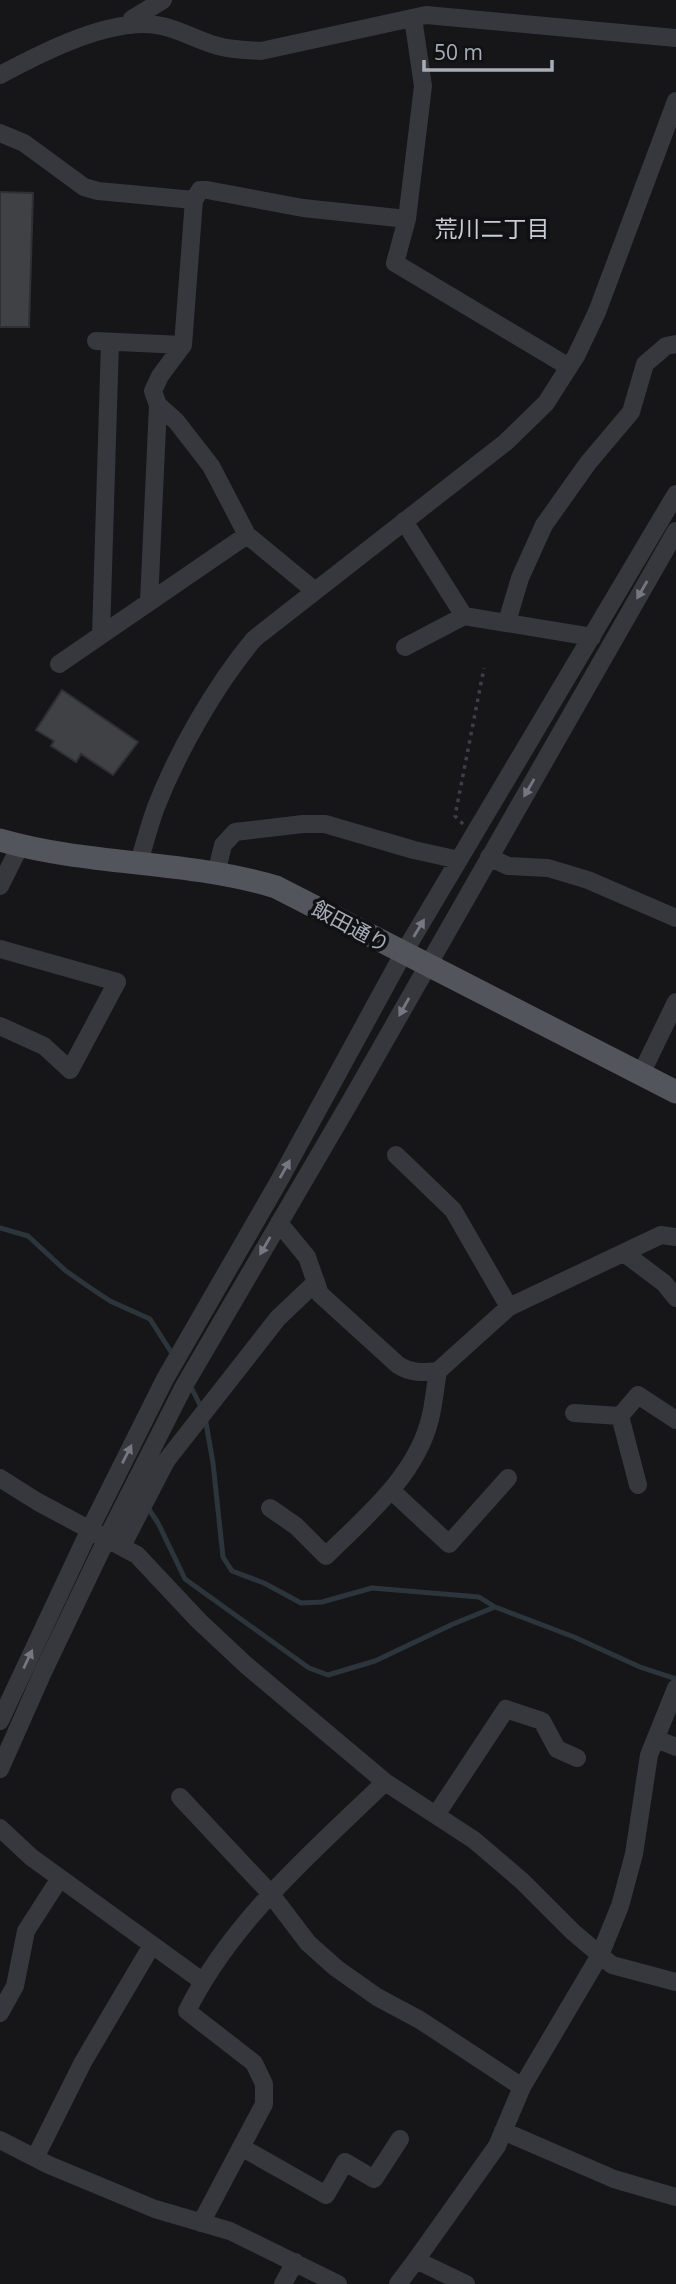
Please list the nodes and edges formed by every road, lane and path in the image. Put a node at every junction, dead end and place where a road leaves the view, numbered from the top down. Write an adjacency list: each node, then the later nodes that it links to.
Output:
1 (163, 0): 3 (street)
2 (413, 18): 3 (street); 4 (street); 9 (street)
3 (131, 25): 5 (street)
4 (676, 38)
5 (0, 75)
6 (676, 101): 12 (street)
7 (0, 133): 8 (street)
8 (194, 200): 9 (street); 11 (street)
9 (407, 219): 12 (street)
10 (676, 344): 21 (street)
11 (183, 345): 13 (street); 22 (street)
12 (569, 367): 15 (street)
13 (158, 405): 17 (street); 19 (street)
14 (676, 494): 23 (street)
15 (404, 521): 18 (street); 20 (street)
16 (676, 531): 29 (street, one-way to 29)
17 (247, 535): 18 (street); 19 (street)
18 (315, 591): 31 (street)
19 (149, 601): 22 (street)
20 (464, 616): 21 (street); 24 (street)
21 (508, 622): 23 (street)
22 (101, 635): 25 (street)
23 (592, 637): 27 (street)
24 (405, 647)
25 (60, 664)
26 (484, 668): 27 (path)
27 (475, 834): 30 (street)
28 (10, 843): 31 (main road, 飯田通り); 33 (street)
29 (489, 857): 34 (street); 37 (street)
30 (459, 860): 32 (street); 36 (street, one-way to 30)
31 (138, 865): 32 (main road, 飯田通り)
32 (216, 874): 36 (main road, 飯田通り)
33 (0, 886)
34 (676, 918)
35 (0, 949): 39 (street)
36 (403, 954): 37 (main road, 飯田通り); 58 (street, one-way to 36)
37 (427, 965): 40 (main road, 飯田通り); 43 (street, one-way to 43)
38 (676, 1002): 40 (street)
39 (0, 1026)
40 (641, 1074): 41 (main road, 飯田通り)
41 (676, 1092)
42 (396, 1155): 48 (street)
43 (279, 1223): 46 (street); 59 (street, one-way to 59)
44 (676, 1237): 45 (street)
45 (624, 1253): 47 (street); 48 (street)
46 (316, 1282): 49 (street); 59 (street)
47 (676, 1298)
48 (509, 1307): 49 (street)
49 (438, 1371): 56 (street)
50 (574, 1413): 51 (street)
51 (620, 1416): 52 (street); 55 (street)
52 (676, 1420)
53 (0, 1478): 58 (street)
54 (508, 1478): 56 (street)
55 (638, 1485)
56 (392, 1491): 57 (street)
57 (270, 1508)
58 (90, 1529): 59 (street); 61 (street, one-way to 58)
59 (115, 1542): 65 (street); 66 (street)
60 (676, 1688): 62 (street)
61 (0, 1721)
62 (656, 1739): 63 (street); 73 (street)
63 (676, 1747)
64 (577, 1758): 68 (street)
65 (0, 1769)
66 (385, 1782): 68 (street); 71 (street)
67 (180, 1797): 71 (street)
68 (436, 1815): 73 (street)
69 (0, 1828): 70 (street)
70 (60, 1878): 72 (street); 76 (street)
71 (270, 1893): 74 (street); 77 (street)
72 (152, 1945): 74 (street); 82 (street)
73 (600, 1955): 75 (street); 77 (street)
74 (202, 1981): 81 (street)
75 (676, 1982)
76 (0, 2013)
77 (522, 2087): 78 (street)
78 (503, 2131): 83 (street); 85 (street)
79 (400, 2139): 81 (street)
80 (0, 2140): 82 (street)
81 (241, 2147): 84 (street)
82 (35, 2158): 84 (street)
83 (676, 2197)
84 (201, 2222): 86 (street)
85 (416, 2260): 89 (street); 90 (street)
86 (295, 2262): 87 (street); 88 (street)
87 (283, 2284)
88 (338, 2284)
89 (398, 2284)
90 (466, 2284)

